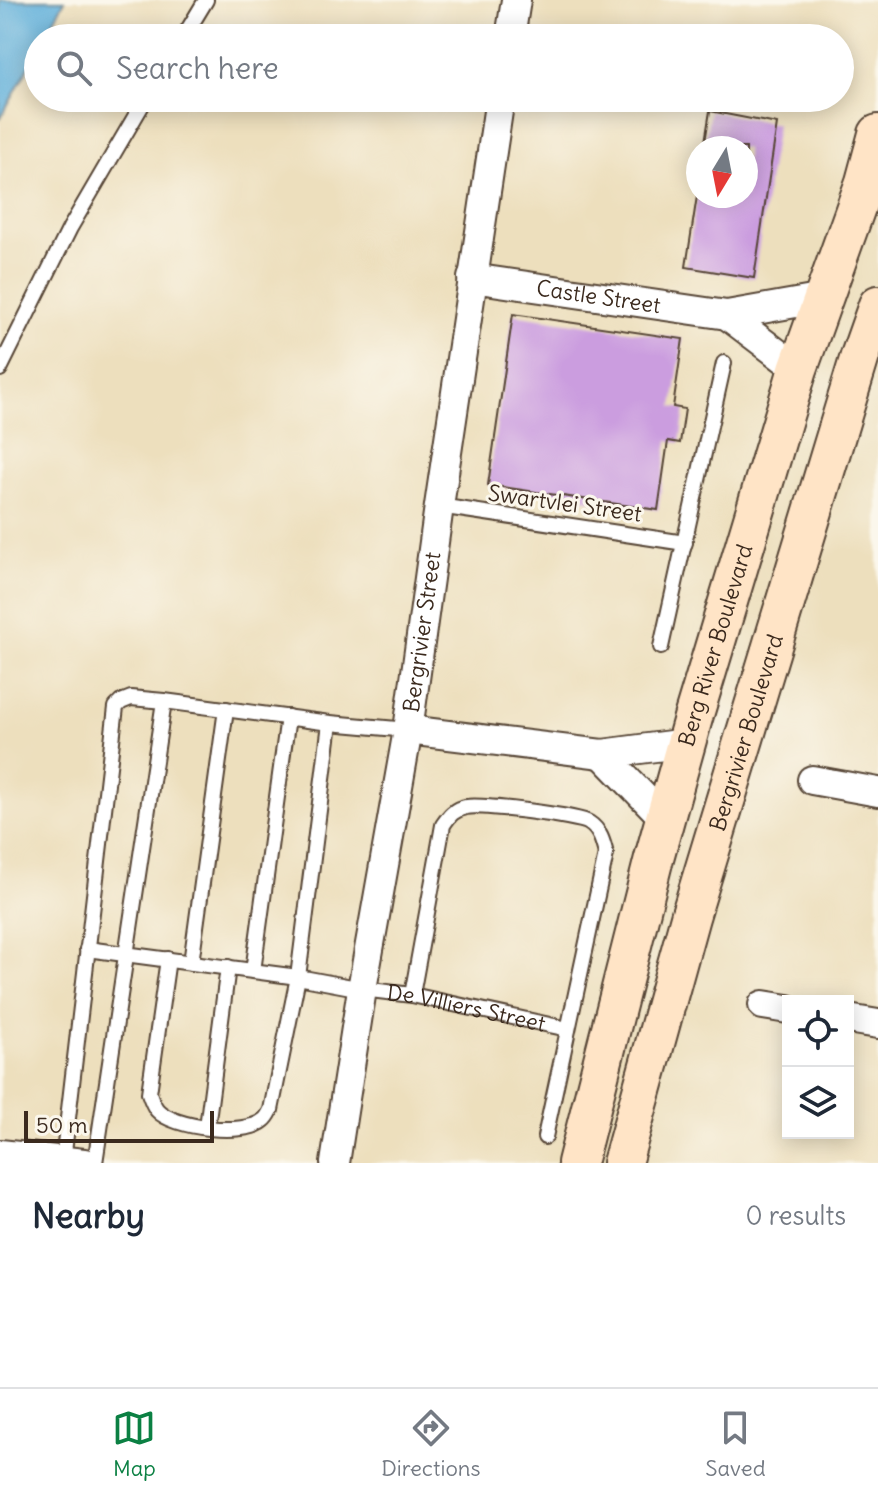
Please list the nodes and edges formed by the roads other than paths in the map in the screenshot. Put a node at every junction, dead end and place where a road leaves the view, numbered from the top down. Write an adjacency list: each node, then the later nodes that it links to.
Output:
1 (206, 0): 3 (lane)
2 (516, 0): 4 (street)
3 (191, 24)
4 (512, 24)
5 (138, 112): 14 (lane)
6 (498, 112): 8 (street, Bergrivier Street)
7 (878, 134): 9 (street, Berg River Boulevard)
8 (472, 278): 11 (street, Castle Street); 16 (street, Bergrivier Street)
9 (824, 298): 11 (street, Castle Street); 15 (street, Berg River Boulevard)
10 (877, 310): 12 (street, Bergrivier Boulevard)
11 (727, 315): 15 (street, Castle Street)
12 (869, 356): 48 (street, Bergrivier Boulevard)
13 (724, 363): 17 (lane)
14 (0, 369)
15 (798, 369): 24 (street, Berg River Boulevard)
16 (439, 506): 17 (lane, Swartvlei Street); 23 (street, Bergrivier Street)
17 (685, 543): 18 (lane)
18 (661, 647)
19 (164, 701): 20 (lane); 29 (lane); 30 (lane)
20 (226, 709): 21 (lane); 32 (lane)
21 (288, 717): 22 (lane); 34 (lane)
22 (330, 723): 23 (lane); 35 (lane)
23 (408, 730): 25 (street); 36 (street, Bergrivier Street)
24 (686, 743): 25 (street); 28 (street, Berg River Boulevard)
25 (602, 754): 28 (street)
26 (812, 780): 27 (street)
27 (878, 792)
28 (665, 819): 47 (street, Berg River Boulevard)
29 (87, 949): 30 (lane, De Villiers Street); 44 (lane)
30 (127, 954): 31 (lane, De Villiers Street); 45 (lane)
31 (168, 959): 32 (lane, De Villiers Street); 41 (lane)
32 (191, 963): 33 (lane, De Villiers Street)
33 (228, 967): 34 (lane, De Villiers Street); 41 (lane)
34 (253, 971): 35 (lane, De Villiers Street)
35 (298, 977): 36 (lane, De Villiers Street); 41 (lane)
36 (362, 989): 37 (lane, De Villiers Street); 46 (street, Bergrivier Street)
37 (412, 995): 40 (lane, De Villiers Street); 40 (lane)
38 (854, 1020): 39 (street)
39 (878, 1024)
40 (568, 1029): 42 (lane)
41 (207, 1127)
42 (545, 1137)
43 (0, 1154): 44 (street)
44 (70, 1162)
45 (95, 1163)
46 (335, 1163)
47 (577, 1163)
48 (622, 1163)

